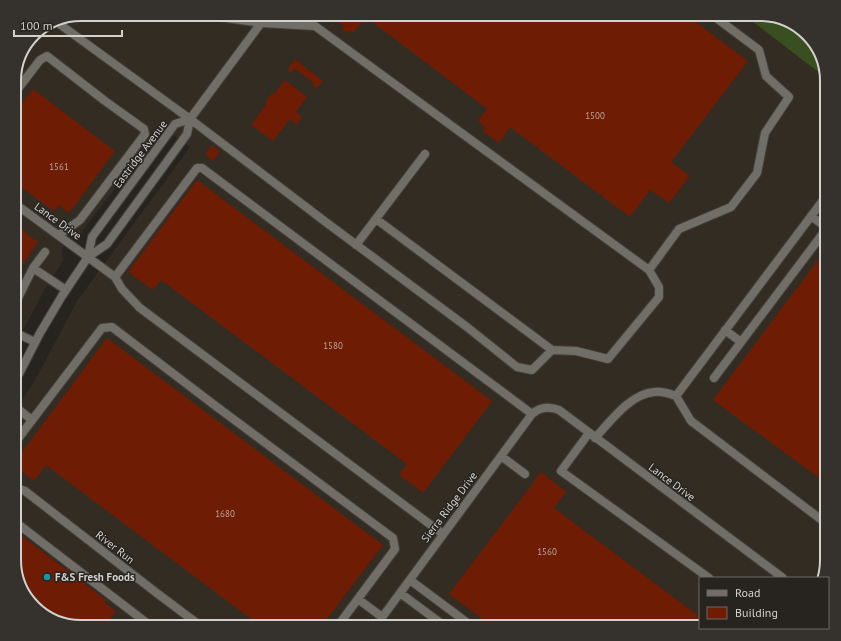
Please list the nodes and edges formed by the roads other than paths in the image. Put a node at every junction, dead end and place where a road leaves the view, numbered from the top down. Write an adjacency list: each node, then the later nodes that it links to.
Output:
1 (247, 21): 3 (street)
2 (720, 21): 19 (street)
3 (261, 23): 6 (street); 19 (street)
4 (62, 25): 6 (street)
5 (21, 85): 13 (street)
6 (190, 119): 15 (street); 17 (street, Eastridge Avenue); 17 (street, Eastridge Avenue)
7 (425, 154): 11 (street)
8 (820, 204): 10 (street)
9 (21, 208): 13 (street, Lance Drive)
10 (811, 216): 12 (street); 23 (street)
11 (376, 219): 15 (street); 27 (street)
12 (820, 223)
13 (58, 235): 17 (street, Lance Drive)
14 (820, 237): 26 (street)
15 (356, 245): 27 (street)
16 (45, 252): 18 (street)
17 (88, 257): 20 (street, Lance Drive); 21 (street, Eastridge Avenue)
18 (33, 268): 21 (street); 22 (street)
19 (649, 270): 27 (street)
20 (115, 277): 33 (street); 42 (street)
21 (66, 290): 25 (street, Eastridge Avenue)
22 (21, 292)
23 (725, 330): 26 (street); 30 (street)
24 (21, 335): 25 (street)
25 (35, 342): 28 (street, Eastridge Avenue)
26 (741, 342): 29 (street)
27 (552, 350)
28 (21, 370)
29 (714, 378)
30 (676, 396): 36 (street); 40 (street)
31 (547, 407): 33 (street, Sierra Ridge Drive); 36 (street, Lance Drive)
32 (21, 411): 34 (street)
33 (532, 414): 37 (street, Sierra Ridge Drive)
34 (32, 420): 35 (street); 47 (street)
35 (21, 435)
36 (592, 436): 43 (street); 44 (street, Lance Drive)
37 (501, 456): 38 (street); 42 (street, Sierra Ridge Drive)
38 (525, 474)
39 (21, 490): 50 (street, River Run)
40 (820, 519)
41 (21, 526): 49 (street)
42 (443, 534): 45 (street, Sierra Ridge Drive)
43 (707, 577)
44 (782, 577)
45 (410, 580): 46 (street, Sierra Ridge Drive); 54 (street)
46 (400, 593): 48 (street, Sierra Ridge Drive); 53 (street)
47 (358, 599): 48 (street); 51 (street)
48 (382, 617): 52 (street, Sierra Ridge Drive)
49 (141, 620)
50 (193, 620)
51 (342, 620)
52 (380, 620)
53 (437, 620)
54 (464, 620)

